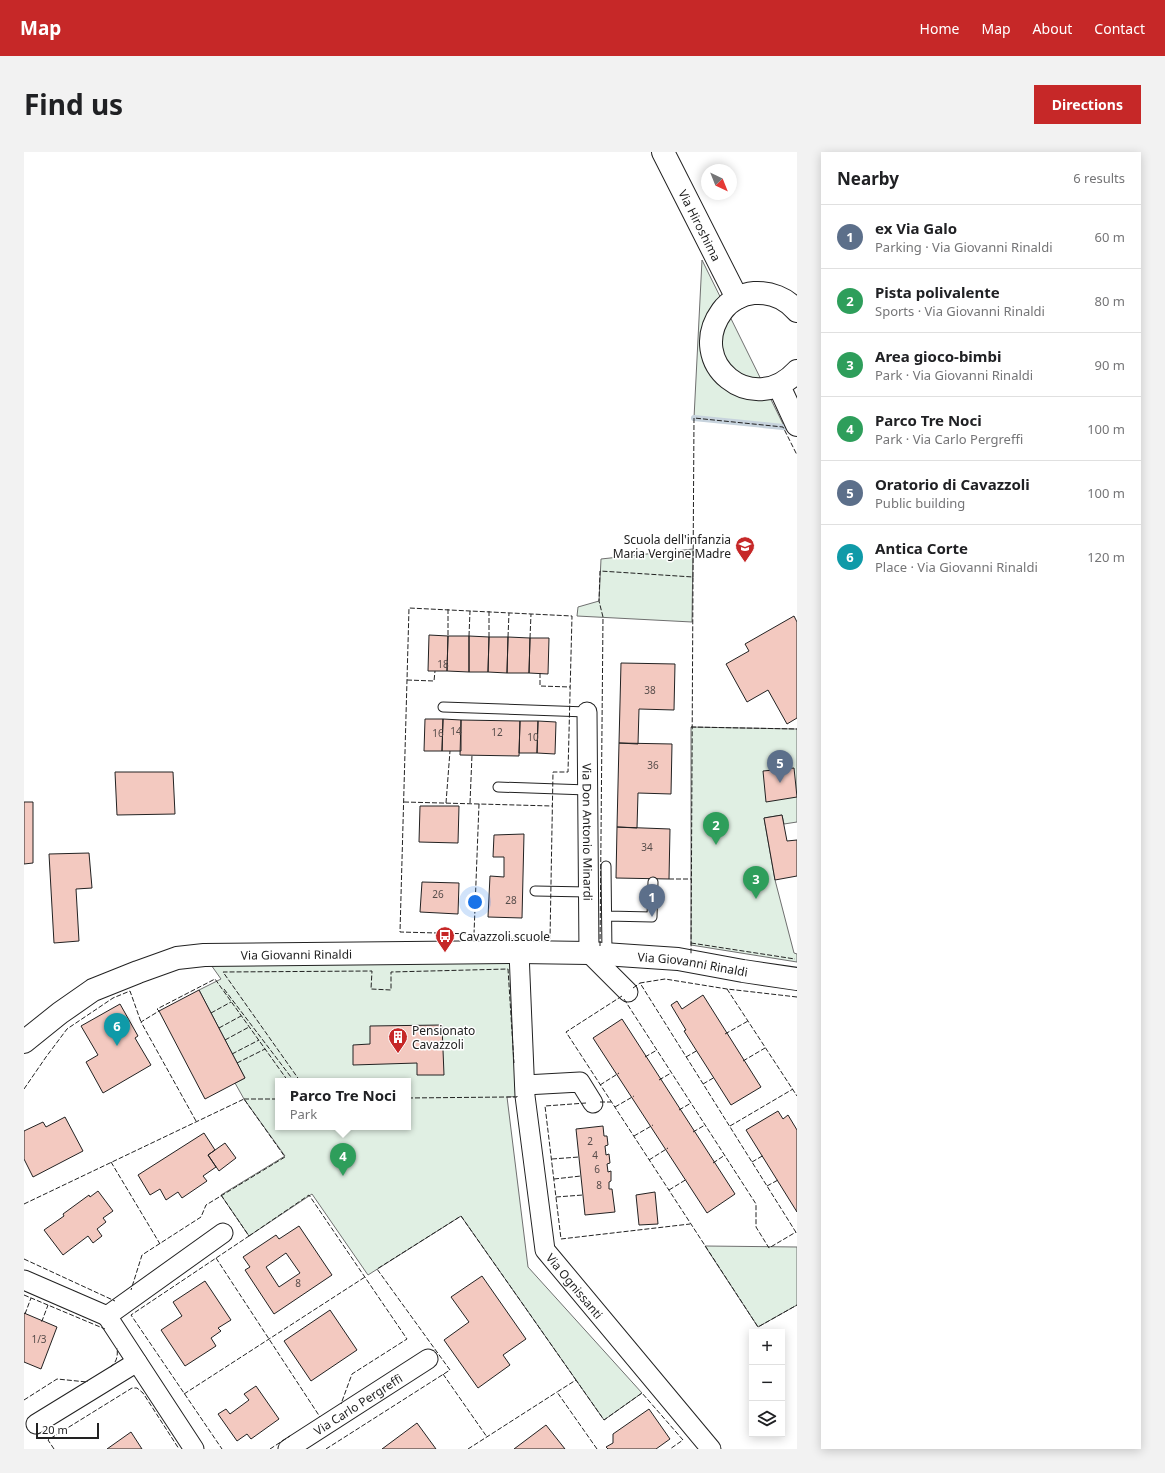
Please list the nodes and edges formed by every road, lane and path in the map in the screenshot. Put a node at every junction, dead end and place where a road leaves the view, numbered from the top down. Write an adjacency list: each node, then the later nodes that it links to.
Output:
1 (663, 152): 2 (street, Via Hiroshima)
2 (737, 298): 3 (street); 5 (street)
3 (797, 311)
4 (797, 371): 5 (street)
5 (779, 386): 6 (street)
6 (797, 425)
7 (443, 707): 8 (lane)
8 (587, 712): 10 (street, Via Don Antonio Minardi)
9 (498, 787): 10 (lane)
10 (588, 790): 14 (street, Via Don Antonio Minardi)
11 (606, 866): 15 (lane)
12 (653, 882): 15 (lane)
13 (535, 891): 14 (lane)
14 (588, 892): 17 (street, Via Don Antonio Minardi)
15 (607, 916): 17 (lane)
16 (519, 952): 17 (street, Via Giovanni Rinaldi); 20 (street, Via Giovanni Rinaldi); 21 (street, Via Ognissanti)
17 (598, 953): 18 (street, Via Giovanni Rinaldi); 19 (street)
18 (797, 978)
19 (628, 992)
20 (25, 1042)
21 (525, 1085): 22 (street); 31 (street, Via Ognissanti)
22 (593, 1103)
23 (223, 1233): 25 (street)
24 (24, 1280): 25 (street)
25 (107, 1316): 27 (street)
26 (428, 1359): 30 (street, Via Carlo Pergreffi)
27 (137, 1362): 28 (street); 29 (street)
28 (36, 1424)
29 (194, 1449)
30 (288, 1449)
31 (711, 1449)

